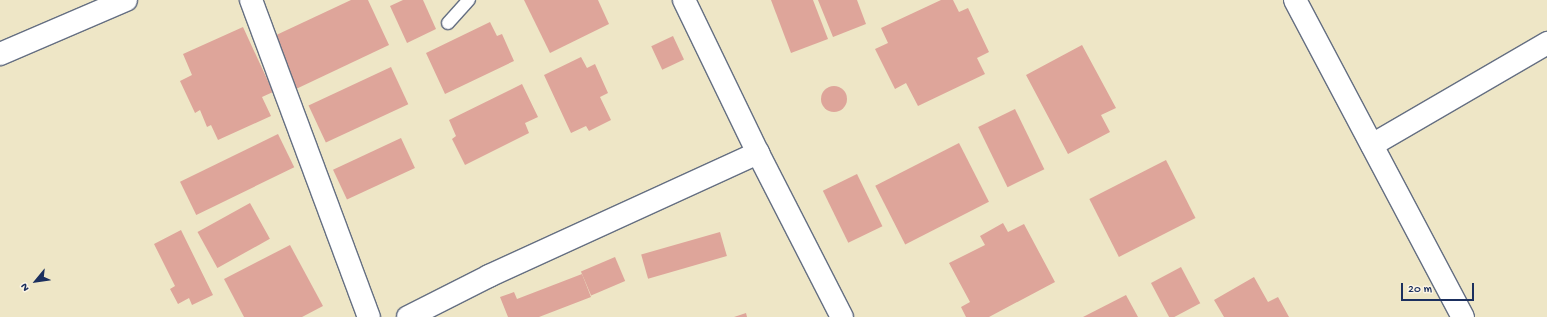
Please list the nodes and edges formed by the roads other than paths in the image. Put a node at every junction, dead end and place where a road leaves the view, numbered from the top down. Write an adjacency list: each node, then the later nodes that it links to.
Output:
1 (251, 0): 11 (street)
2 (469, 0): 6 (lane)
3 (684, 0): 10 (street)
4 (1295, 0): 9 (street)
5 (122, 1): 8 (street)
6 (448, 24)
7 (1547, 43): 9 (street)
8 (0, 54)
9 (1372, 145): 14 (street)
10 (758, 153): 12 (street); 13 (street)
11 (369, 317)
12 (408, 317)
13 (842, 317)
14 (1463, 317)

